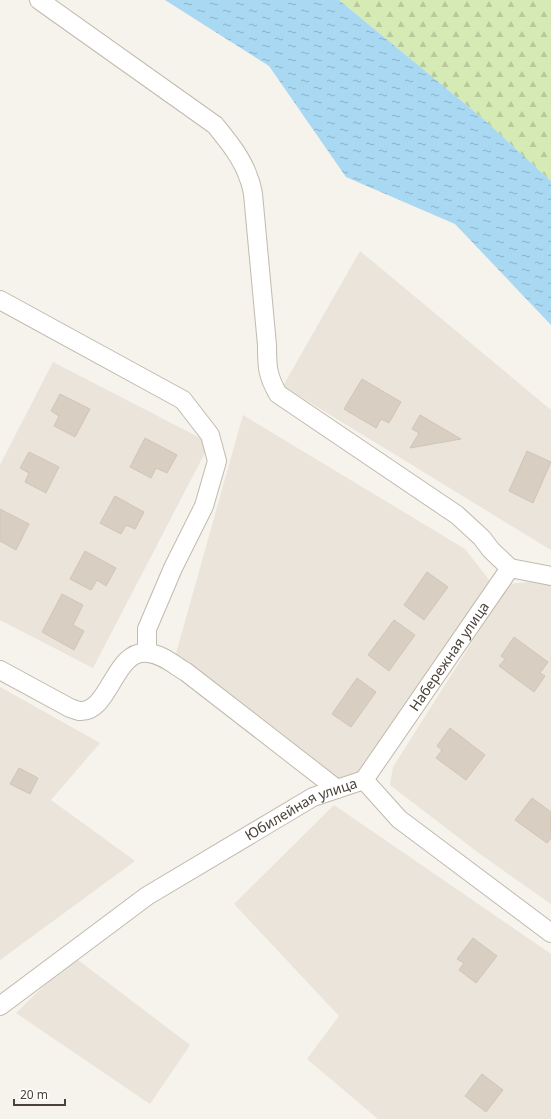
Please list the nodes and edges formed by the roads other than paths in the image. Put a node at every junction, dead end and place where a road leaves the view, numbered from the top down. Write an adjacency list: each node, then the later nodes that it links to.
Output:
1 (39, 0): 3 (street)
2 (0, 300): 5 (street)
3 (510, 568): 4 (street); 7 (street, Набережная улица)
4 (551, 576)
5 (147, 652): 6 (street); 8 (street)
6 (0, 670)
7 (364, 780): 8 (street, Юбилейная улица); 9 (street, Юбилейная улица)
8 (337, 789): 10 (street, Юбилейная улица)
9 (551, 933)
10 (0, 1006)

